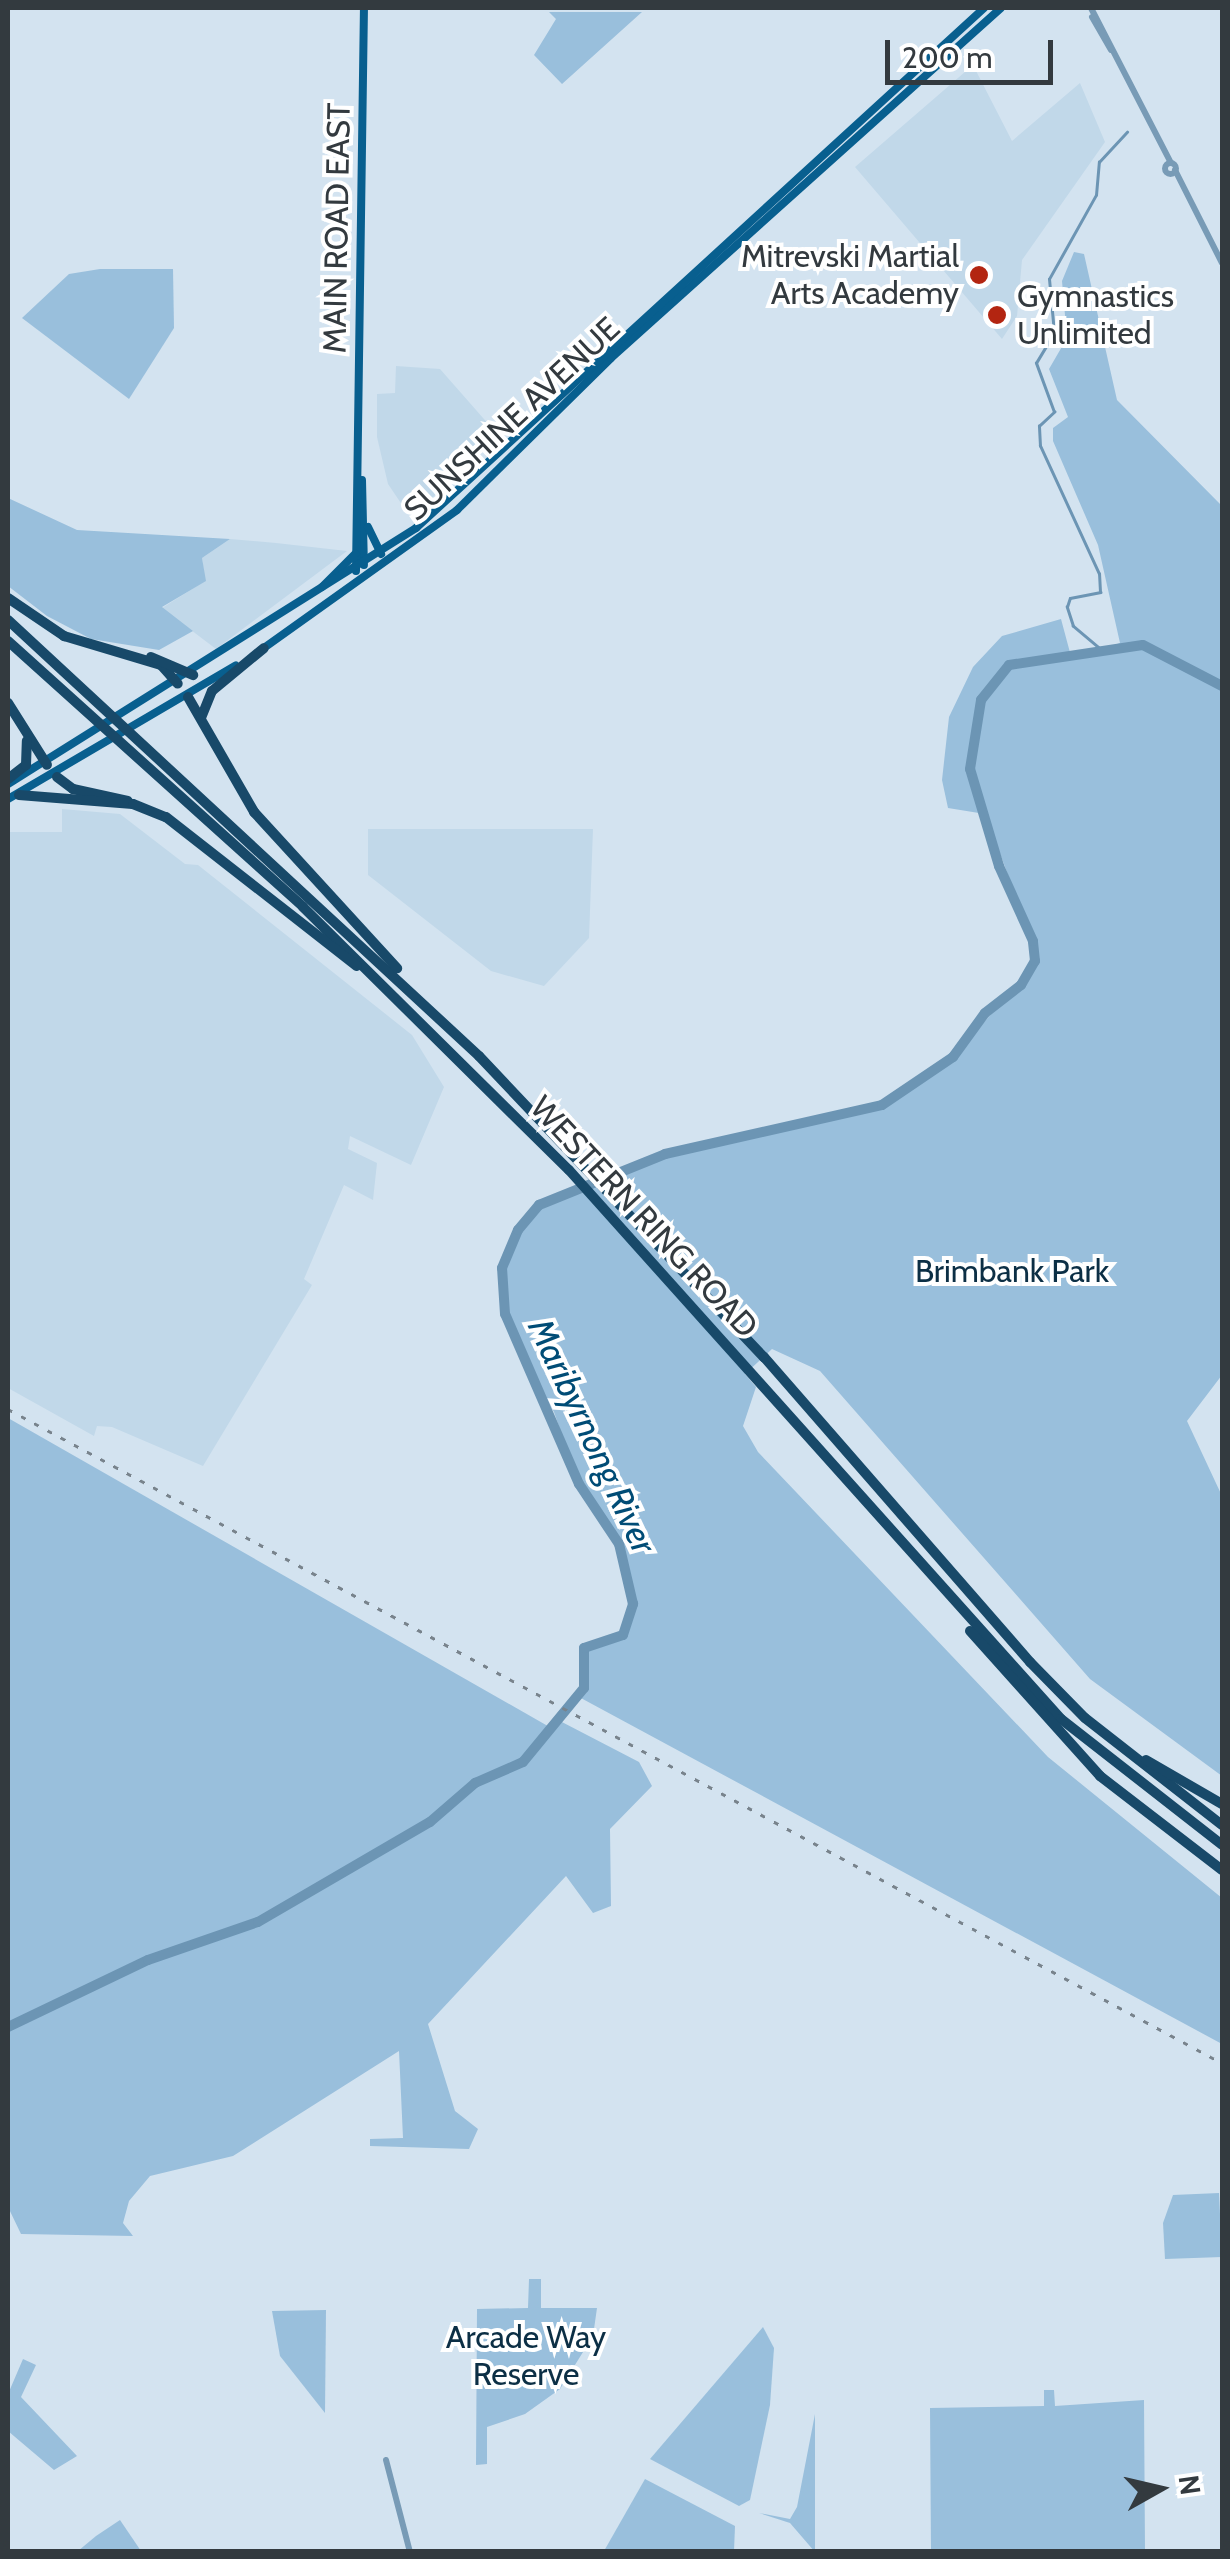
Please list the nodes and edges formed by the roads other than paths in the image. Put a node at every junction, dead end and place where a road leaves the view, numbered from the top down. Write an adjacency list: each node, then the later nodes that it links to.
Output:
1 (364, 8): 14 (main road, MAIN ROAD EAST)
2 (984, 8): 5 (main road, SUNSHINE AVENUE)
3 (1001, 8): 6 (main road, SUNSHINE AVENUE)
4 (1089, 8): 10 (street)
5 (895, 88): 6 (main road); 8 (main road, SUNSHINE AVENUE)
6 (893, 104): 7 (main road, SUNSHINE AVENUE)
7 (833, 158): 8 (main road); 9 (main road, SUNSHINE AVENUE)
8 (783, 187): 11 (main road, SUNSHINE AVENUE)
9 (718, 260): 11 (main road); 12 (main road, SUNSHINE AVENUE)
10 (1222, 262)
11 (661, 297): 13 (main road, SUNSHINE AVENUE)
12 (560, 407): 13 (main road); 19 (main road, SUNSHINE AVENUE)
13 (512, 439): 17 (main road, SUNSHINE AVENUE)
14 (360, 448): 15 (main road, MAIN ROAD EAST); 16 (main road, MAIN ROAD EAST)
15 (363, 493): 17 (main road); 18 (main road, MAIN ROAD EAST)
16 (356, 552): 18 (main road, MAIN ROAD EAST); 20 (main road)
17 (381, 554): 18 (main road, SUNSHINE AVENUE)
18 (360, 568): 19 (main road, MAIN ROAD EAST); 20 (main road, SUNSHINE AVENUE)
19 (360, 583): 24 (main road, SUNSHINE AVENUE)
20 (312, 597): 26 (main road, SUNSHINE AVENUE)
21 (8, 598): 25 (highway)
22 (8, 620): 37 (highway)
23 (8, 641): 38 (highway, WESTERN RING ROAD)
24 (264, 648): 28 (main road, SUNSHINE AVENUE); 30 (highway)
25 (106, 651): 26 (highway); 27 (highway)
26 (192, 675): 27 (main road, SUNSHINE AVENUE)
27 (178, 684): 28 (main road); 32 (main road, SUNSHINE AVENUE)
28 (188, 697): 30 (highway); 33 (main road, SUNSHINE AVENUE)
29 (8, 702): 31 (highway)
30 (201, 720): 37 (highway)
31 (26, 734): 32 (highway); 34 (highway)
32 (47, 765): 33 (main road); 34 (main road, SUNSHINE AVENUE)
33 (57, 777): 35 (main road, SUNSHINE AVENUE); 36 (highway)
34 (8, 782)
35 (13, 797): 36 (highway)
36 (133, 804): 38 (highway)
37 (389, 965): 40 (highway, WESTERN RING ROAD)
38 (386, 988): 39 (highway, WESTERN RING ROAD)
39 (948, 1600): 43 (highway, WESTERN RING ROAD); 44 (highway)
40 (1108, 1736): 41 (highway); 42 (highway, WESTERN RING ROAD)
41 (1222, 1804)
42 (1222, 1824)
43 (1222, 1845)
44 (1222, 1870)
45 (386, 2460): 47 (street)
46 (380, 2470): 47 (street)
47 (395, 2481): 48 (street)
48 (410, 2552)

